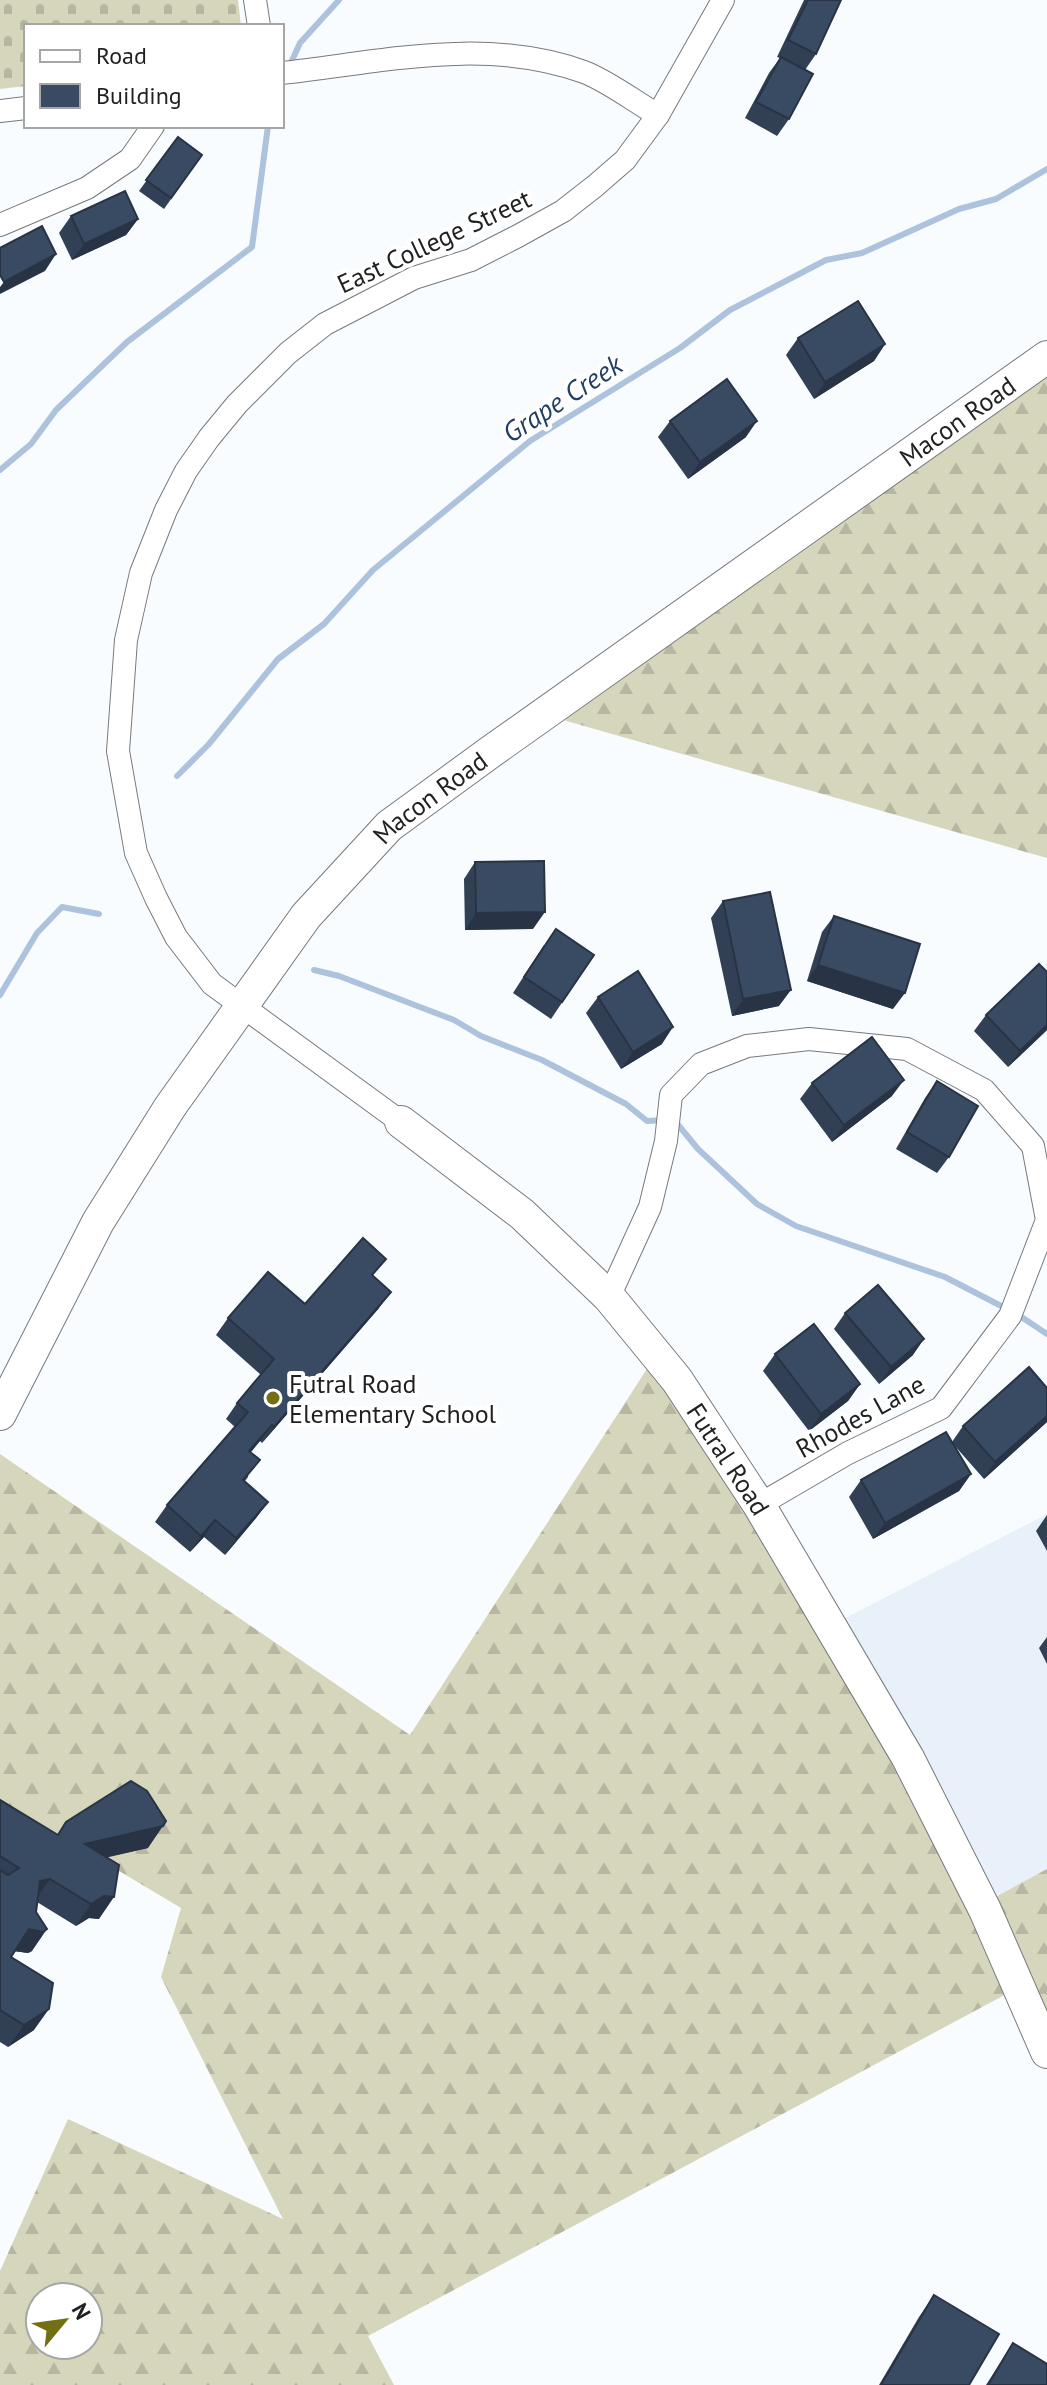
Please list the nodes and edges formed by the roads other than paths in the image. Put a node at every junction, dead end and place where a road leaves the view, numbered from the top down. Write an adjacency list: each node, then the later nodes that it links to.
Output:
1 (255, 0): 3 (street)
2 (723, 0): 7 (street, East College Street)
3 (259, 24)
4 (284, 73): 7 (street)
5 (24, 108): 6 (street)
6 (0, 111)
7 (658, 115): 11 (street, East College Street)
8 (152, 128): 9 (street)
9 (0, 225)
10 (1047, 357): 11 (main road, Macon Road)
11 (241, 1006): 12 (street, Futral Road); 15 (main road, Macon Road)
12 (401, 1122): 14 (main road, Futral Road)
13 (1040, 1148): 14 (street, Rhodes Lane); 16 (street, Rhodes Lane)
14 (609, 1297): 16 (main road, Futral Road)
15 (0, 1414)
16 (759, 1505): 17 (main road, Futral Road)
17 (1047, 2052)

